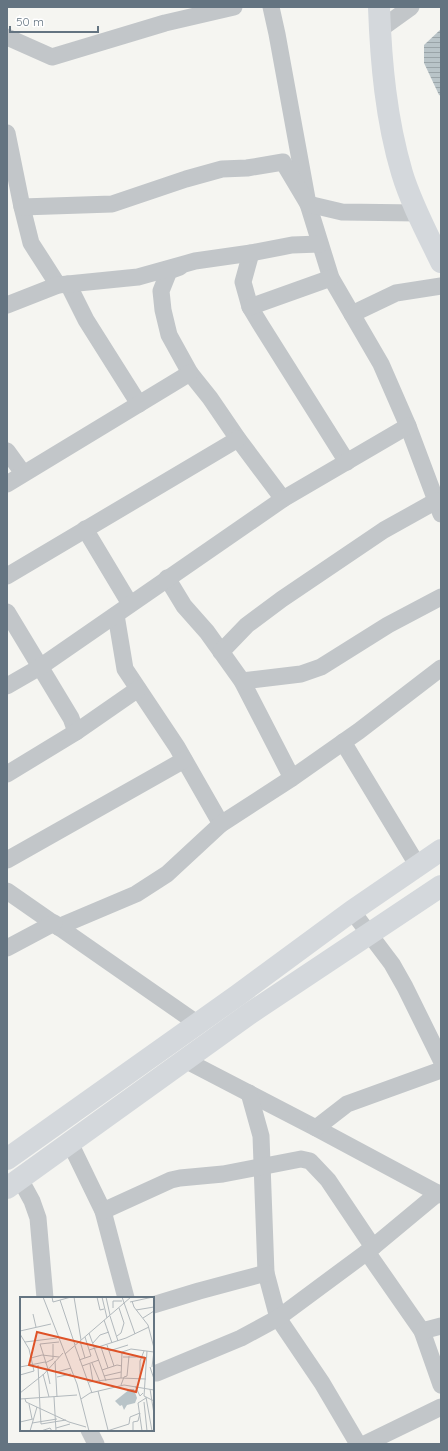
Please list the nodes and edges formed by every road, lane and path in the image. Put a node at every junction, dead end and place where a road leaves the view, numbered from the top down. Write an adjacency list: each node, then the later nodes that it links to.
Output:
1 (234, 7): 7 (street)
2 (271, 7): 9 (street)
3 (378, 7): 6 (main road)
4 (391, 7): 6 (street)
5 (411, 7): 6 (street)
6 (379, 30): 11 (main road)
7 (7, 37)
8 (7, 133): 10 (street)
9 (308, 204): 10 (street); 11 (street); 12 (street)
10 (22, 207): 17 (street)
11 (418, 213): 15 (main road)
12 (320, 244): 13 (street); 16 (street)
13 (251, 253): 14 (street); 20 (street)
14 (195, 261): 17 (street); 22 (street)
15 (441, 262)
16 (331, 278): 20 (street); 21 (street)
17 (63, 284): 19 (street); 23 (street)
18 (441, 286): 21 (street)
19 (7, 304)
20 (250, 307): 27 (street)
21 (352, 314): 24 (street)
22 (190, 373): 23 (street); 25 (street)
23 (139, 404): 28 (street)
24 (408, 426): 27 (street); 31 (street)
25 (238, 439): 30 (street); 32 (street)
26 (7, 451): 28 (street)
27 (347, 462): 30 (street)
28 (23, 473): 29 (street)
29 (7, 484)
30 (282, 499): 34 (street)
31 (439, 507): 39 (street)
32 (86, 529): 33 (street); 36 (street)
33 (7, 576)
34 (167, 578): 36 (street); 39 (street)
35 (441, 597): 42 (street)
36 (130, 604): 38 (street)
37 (7, 612): 40 (street)
38 (116, 615): 40 (street); 44 (street)
39 (221, 652): 42 (street)
40 (40, 667): 43 (street); 45 (street)
41 (441, 668): 46 (street)
42 (242, 681): 49 (street)
43 (7, 686)
44 (138, 689): 45 (street); 47 (street)
45 (76, 732): 48 (street)
46 (343, 742): 49 (street); 53 (street)
47 (184, 760): 50 (street); 52 (street)
48 (7, 774)
49 (292, 778): 50 (street)
50 (222, 824): 57 (street)
51 (441, 850): 53 (main road)
52 (7, 860)
53 (418, 866): 56 (main road)
54 (7, 892): 57 (street)
55 (439, 893): 58 (main road)
56 (352, 911): 58 (street); 60 (main road)
57 (56, 925): 59 (street); 60 (street)
58 (369, 934): 61 (main road); 62 (street)
59 (7, 948)
60 (198, 1024): 67 (main road)
61 (185, 1060): 64 (street); 66 (main road)
62 (441, 1060)
63 (441, 1070): 65 (street)
64 (249, 1092): 65 (street); 68 (street)
65 (316, 1128): 70 (street)
66 (70, 1143): 69 (main road); 71 (street)
67 (7, 1160)
68 (263, 1166): 71 (street); 72 (street); 73 (street)
69 (13, 1184): 74 (street)
70 (439, 1194): 72 (street)
71 (103, 1211): 75 (street)
72 (370, 1249): 77 (street); 79 (street)
73 (266, 1273): 76 (street); 77 (street)
74 (45, 1297)
75 (126, 1297)
76 (154, 1305)
77 (278, 1318): 80 (street); 83 (street)
78 (441, 1326): 79 (street)
79 (422, 1331): 81 (street)
80 (154, 1373)
81 (441, 1385)
82 (441, 1407): 84 (street)
83 (358, 1444)
84 (365, 1444)

